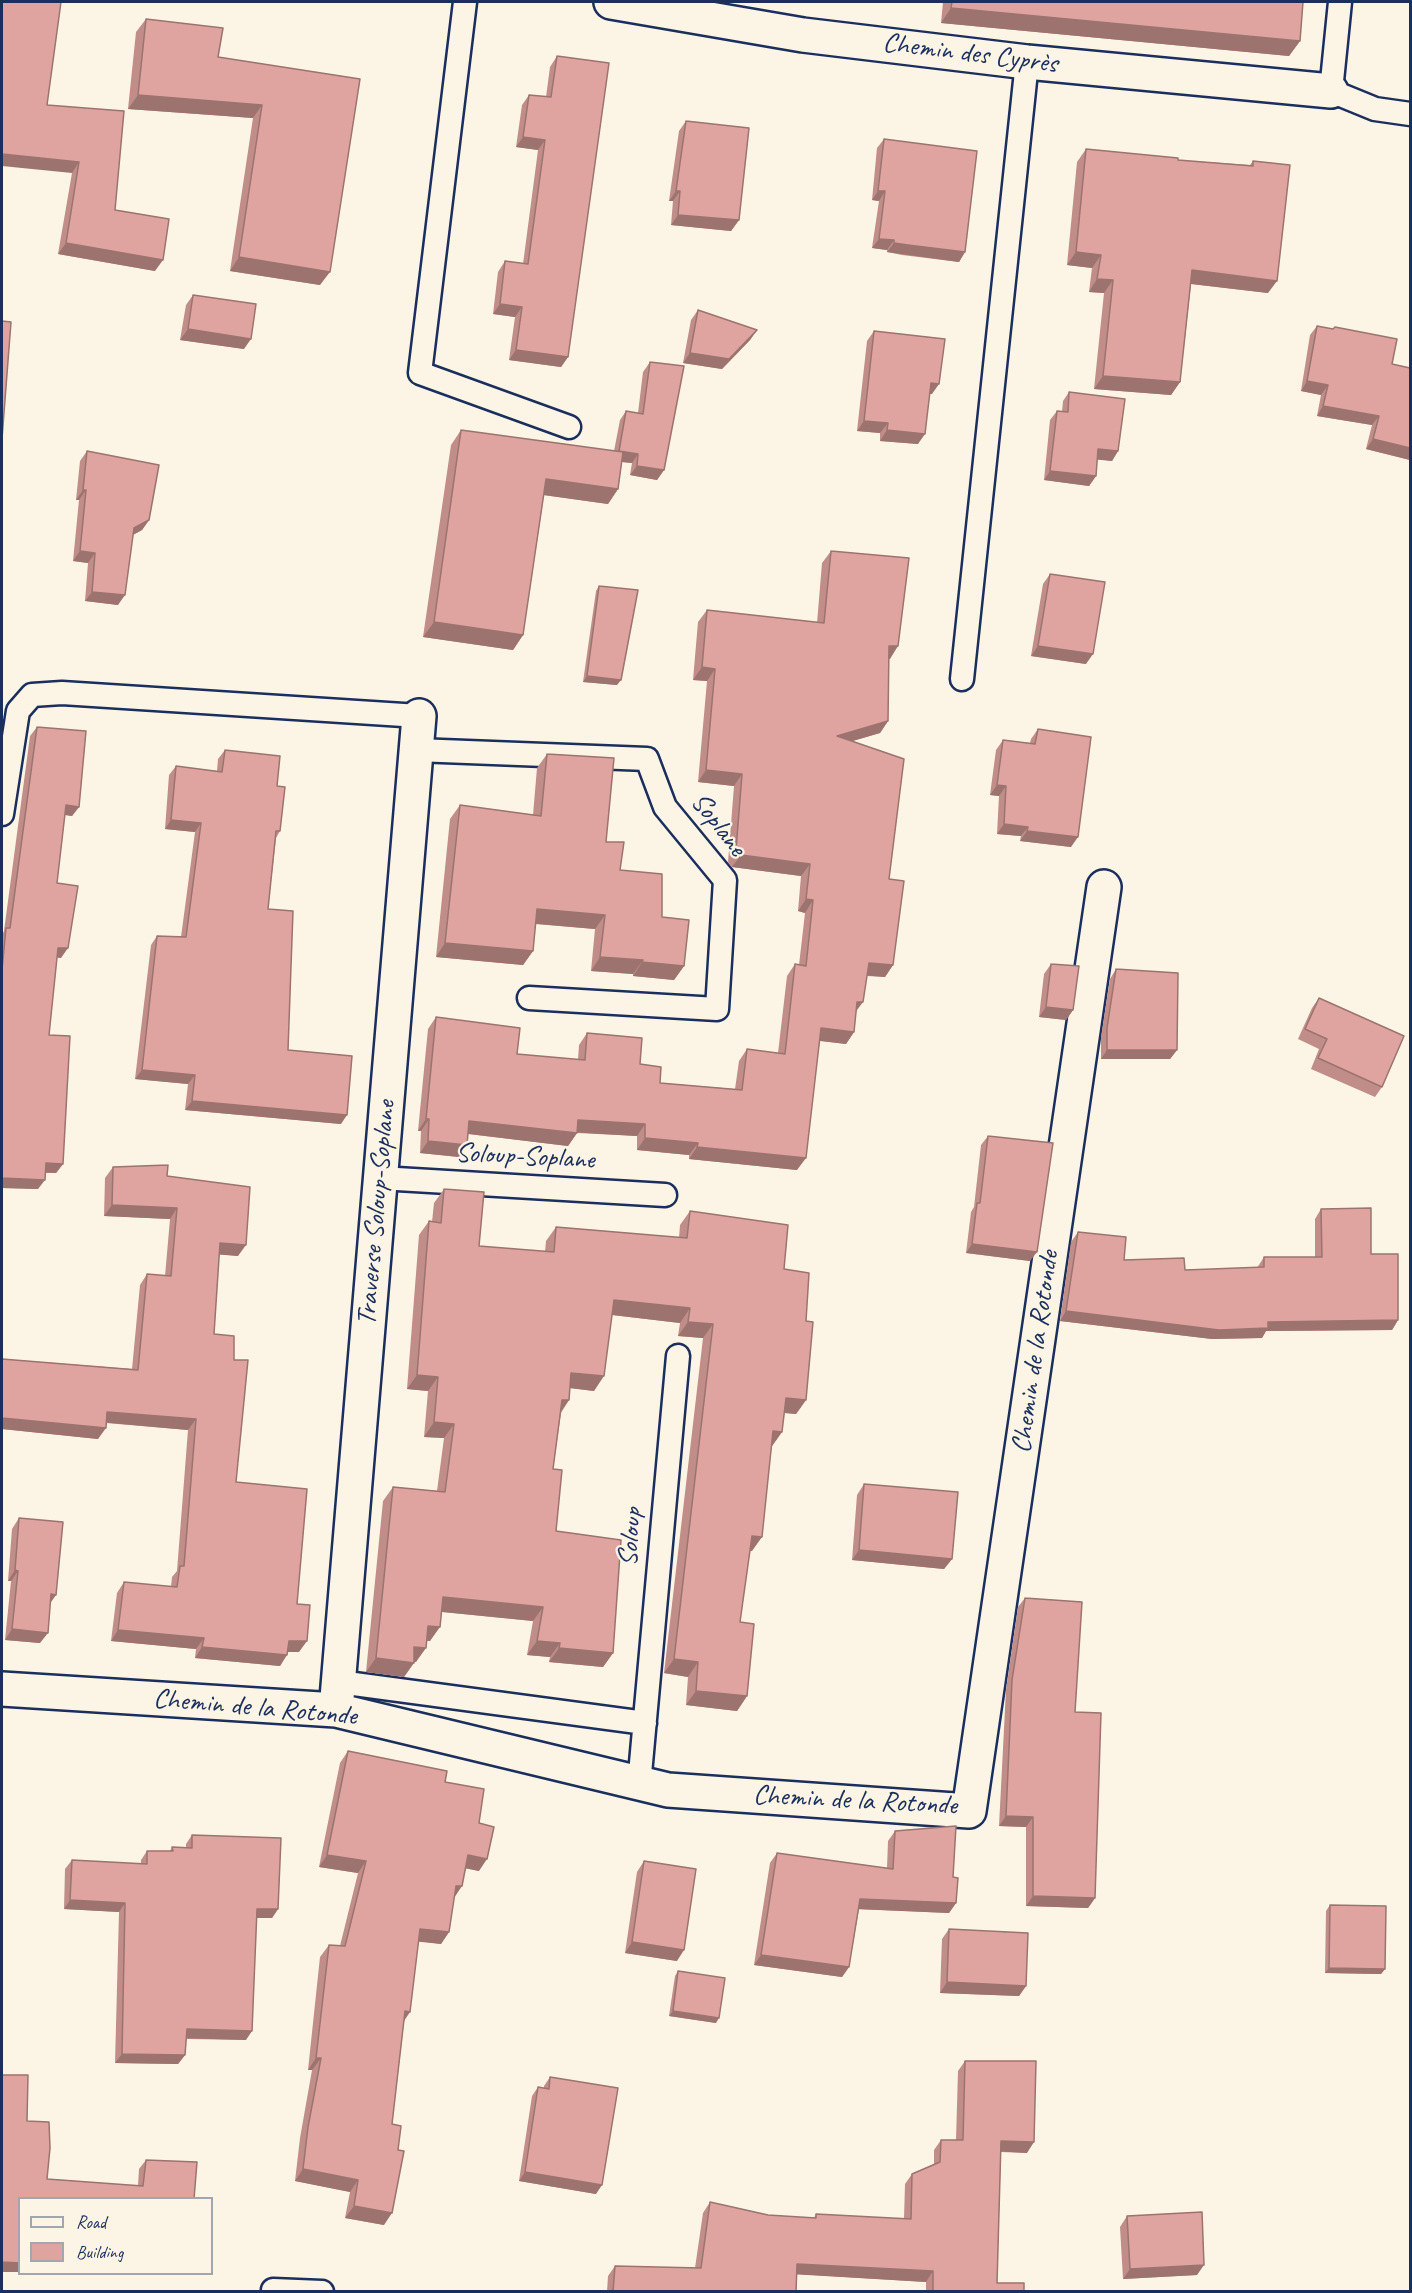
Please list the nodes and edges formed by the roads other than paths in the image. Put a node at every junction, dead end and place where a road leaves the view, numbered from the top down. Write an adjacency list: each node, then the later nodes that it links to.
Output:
1 (465, 2): 7 (lane)
2 (611, 2): 4 (street, Chemin des Cyprès)
3 (1340, 2): 5 (lane)
4 (1027, 62): 5 (street, Chemin des Cyprès); 8 (lane)
5 (1331, 91): 6 (lane)
6 (1410, 114)
7 (569, 427)
8 (962, 679)
9 (419, 716): 10 (street, Traverse Soloup-Soplane); 11 (lane)
10 (416, 750): 13 (lane, Soplane); 14 (street, Traverse Soloup-Soplane)
11 (2, 814)
12 (1104, 887): 20 (street, Chemin de la Rotonde)
13 (529, 998)
14 (380, 1178): 15 (lane, Soloup-Soplane); 18 (street, Traverse Soloup-Soplane)
15 (665, 1195)
16 (678, 1356): 19 (lane, Soloup)
17 (2, 1689): 18 (street, Chemin de la Rotonde)
18 (337, 1696): 19 (lane); 20 (street, Chemin de la Rotonde)
19 (645, 1723): 20 (lane, Soloup)
20 (639, 1785)
21 (273, 2290): 22 (lane)
22 (322, 2292)

